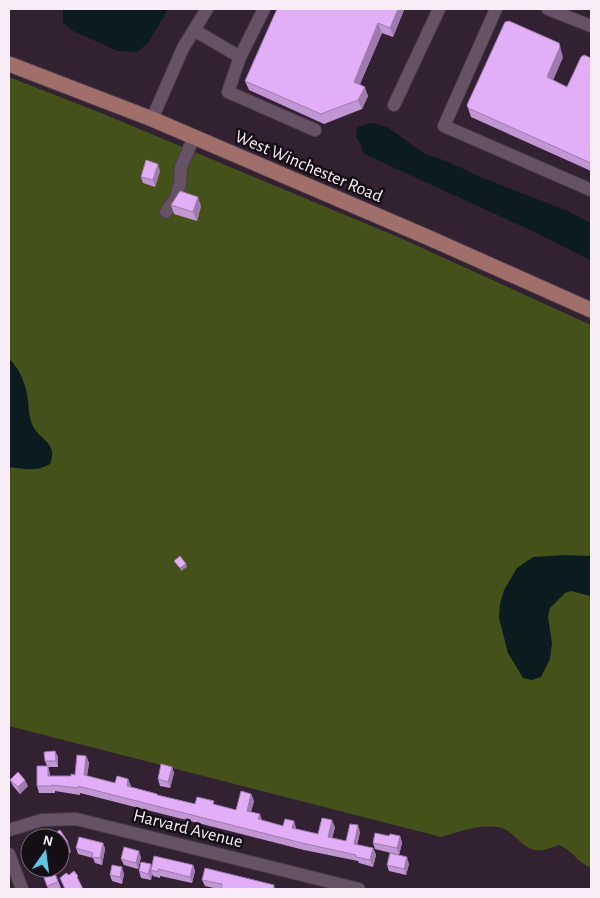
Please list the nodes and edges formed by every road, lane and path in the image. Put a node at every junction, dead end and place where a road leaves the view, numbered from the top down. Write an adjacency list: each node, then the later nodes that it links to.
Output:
1 (207, 9): 8 (street)
2 (264, 9): 9 (street)
3 (439, 9): 11 (street)
4 (496, 9): 15 (street)
5 (548, 9): 6 (street)
6 (568, 12): 7 (street)
7 (591, 26)
8 (194, 30): 9 (street); 12 (street)
9 (240, 57): 13 (street)
10 (9, 64): 12 (main road, West Winchester Road)
11 (394, 105)
12 (152, 119): 14 (main road, West Winchester Road)
13 (315, 130)
14 (194, 137): 16 (street); 17 (main road, West Winchester Road)
15 (591, 190)
16 (166, 212)
17 (591, 310)
18 (9, 830): 21 (street, Harvard Avenue)
19 (9, 854): 20 (street)
20 (22, 889)
21 (359, 889)

